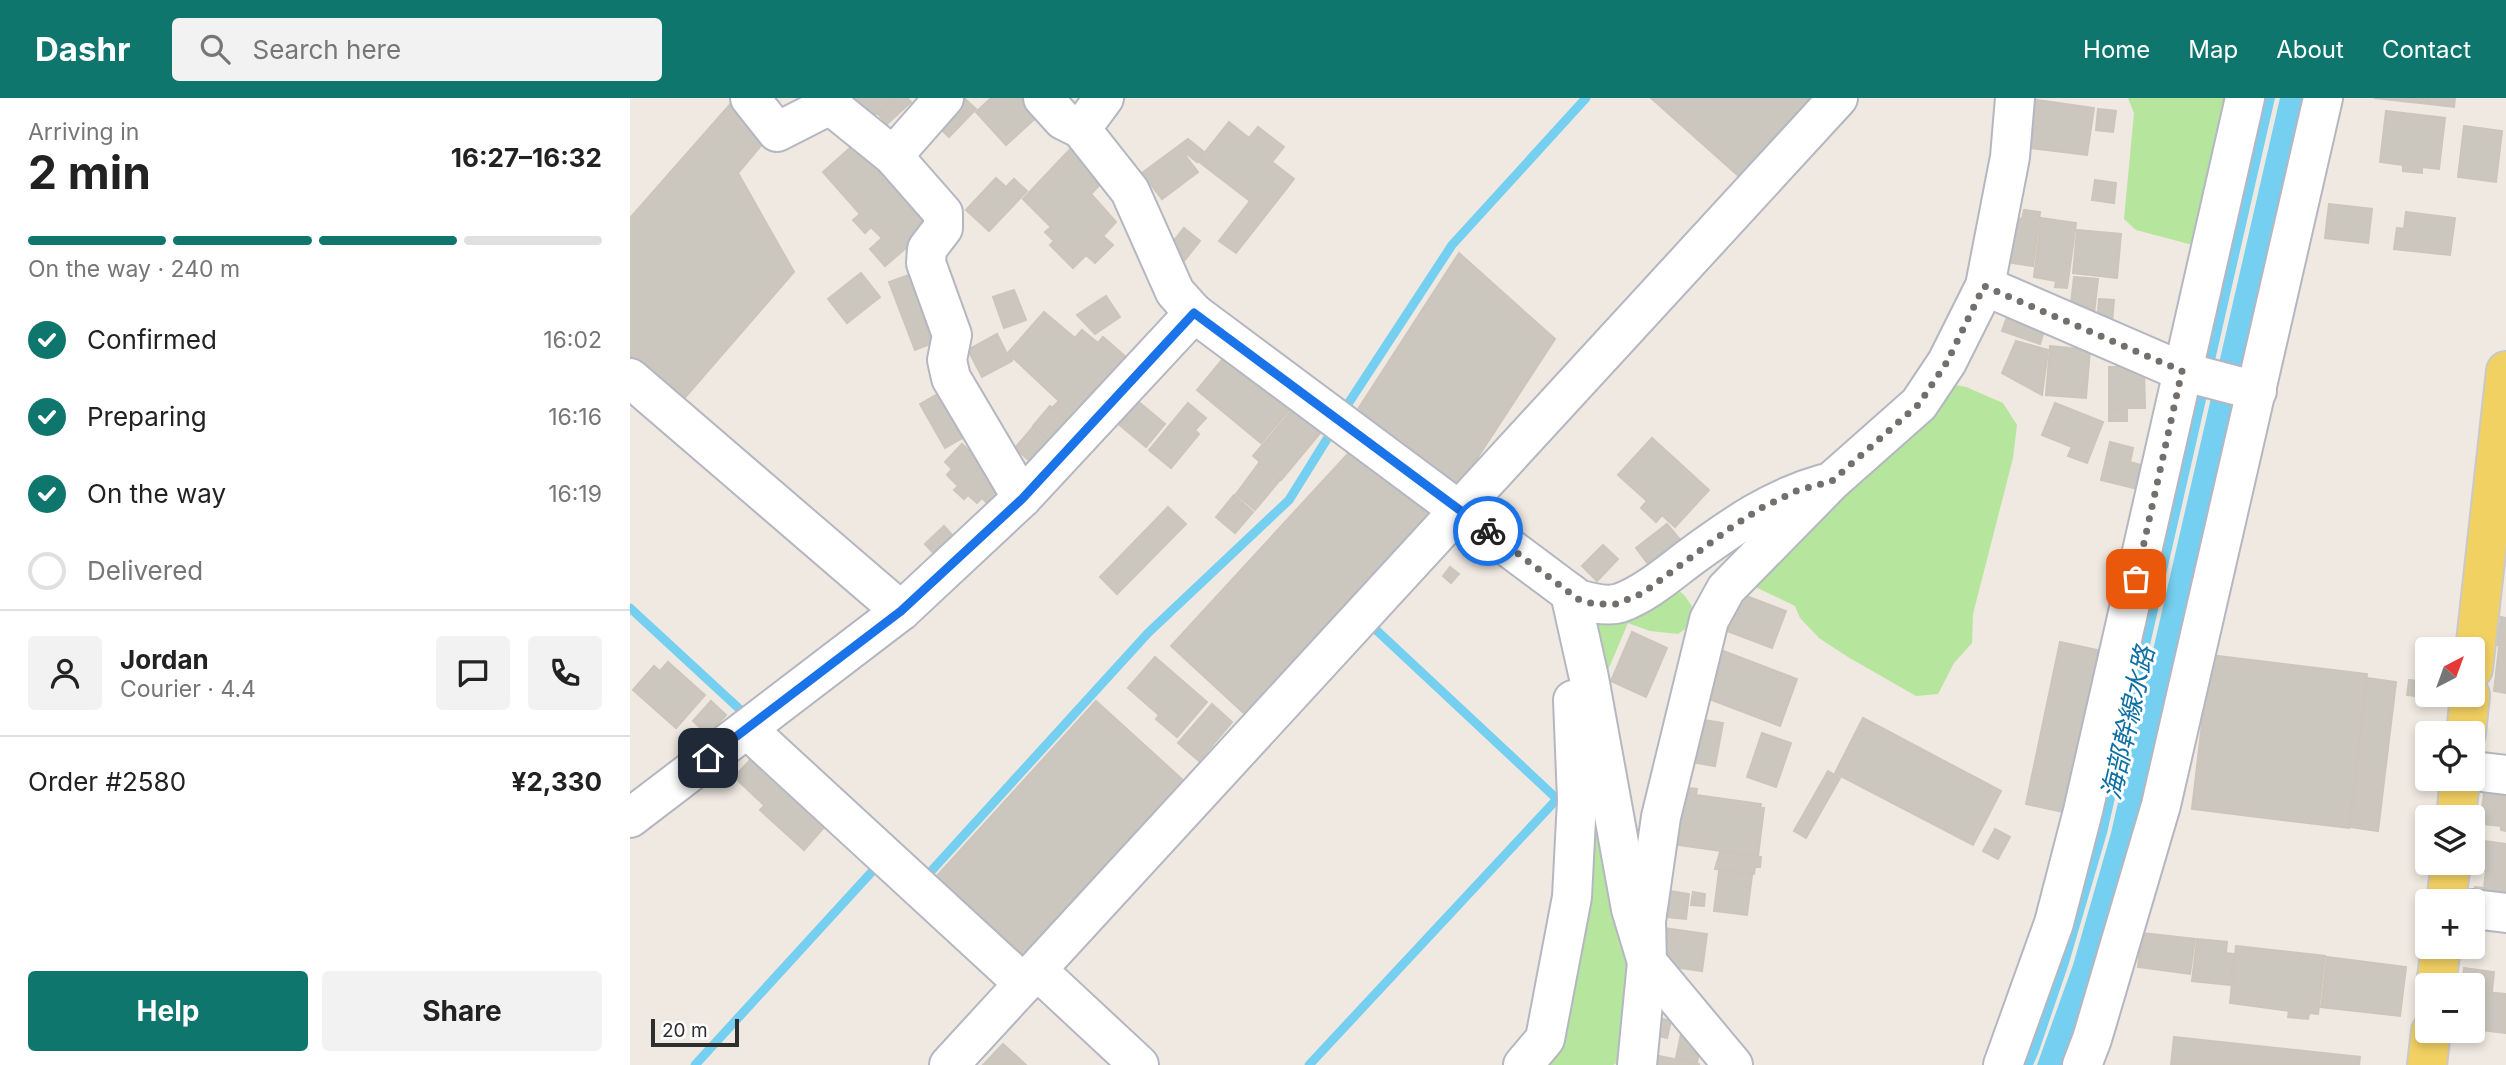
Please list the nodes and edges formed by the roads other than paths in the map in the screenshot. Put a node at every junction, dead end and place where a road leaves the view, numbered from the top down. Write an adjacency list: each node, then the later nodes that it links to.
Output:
1 (750, 98): 10 (street)
2 (944, 98): 10 (street)
3 (1043, 98): 9 (street)
4 (1104, 98): 9 (street)
5 (1838, 98): 20 (street)
6 (2015, 98): 11 (street)
7 (2245, 98): 14 (street)
8 (2323, 98): 16 (street)
9 (1081, 129): 12 (street)
10 (892, 156): 19 (street)
11 (1984, 286): 14 (street); 18 (street)
12 (1194, 313): 19 (street); 20 (street)
13 (2506, 371): 17 (main road)
14 (2186, 372): 16 (street); 38 (street)
15 (630, 378): 22 (street)
16 (2250, 390): 39 (street)
17 (2502, 437): 23 (main road)
18 (1832, 481): 21 (street); 30 (street)
19 (1022, 499): 22 (street)
20 (1459, 509): 21 (street); 31 (street)
21 (1570, 593): 30 (street); 35 (street)
22 (901, 611): 24 (street)
23 (2477, 637)
24 (747, 729): 27 (street); 31 (street)
25 (2485, 772): 26 (street)
26 (2506, 775)
27 (630, 818)
28 (2485, 910): 29 (street)
29 (2506, 913)
30 (1647, 962): 36 (street); 37 (street)
31 (1030, 977): 33 (street); 34 (street)
32 (2430, 1043): 40 (main road)
33 (950, 1065)
34 (1139, 1065)
35 (1523, 1065)
36 (1637, 1065)
37 (1733, 1065)
38 (2003, 1065)
39 (2082, 1065)
40 (2427, 1065)

